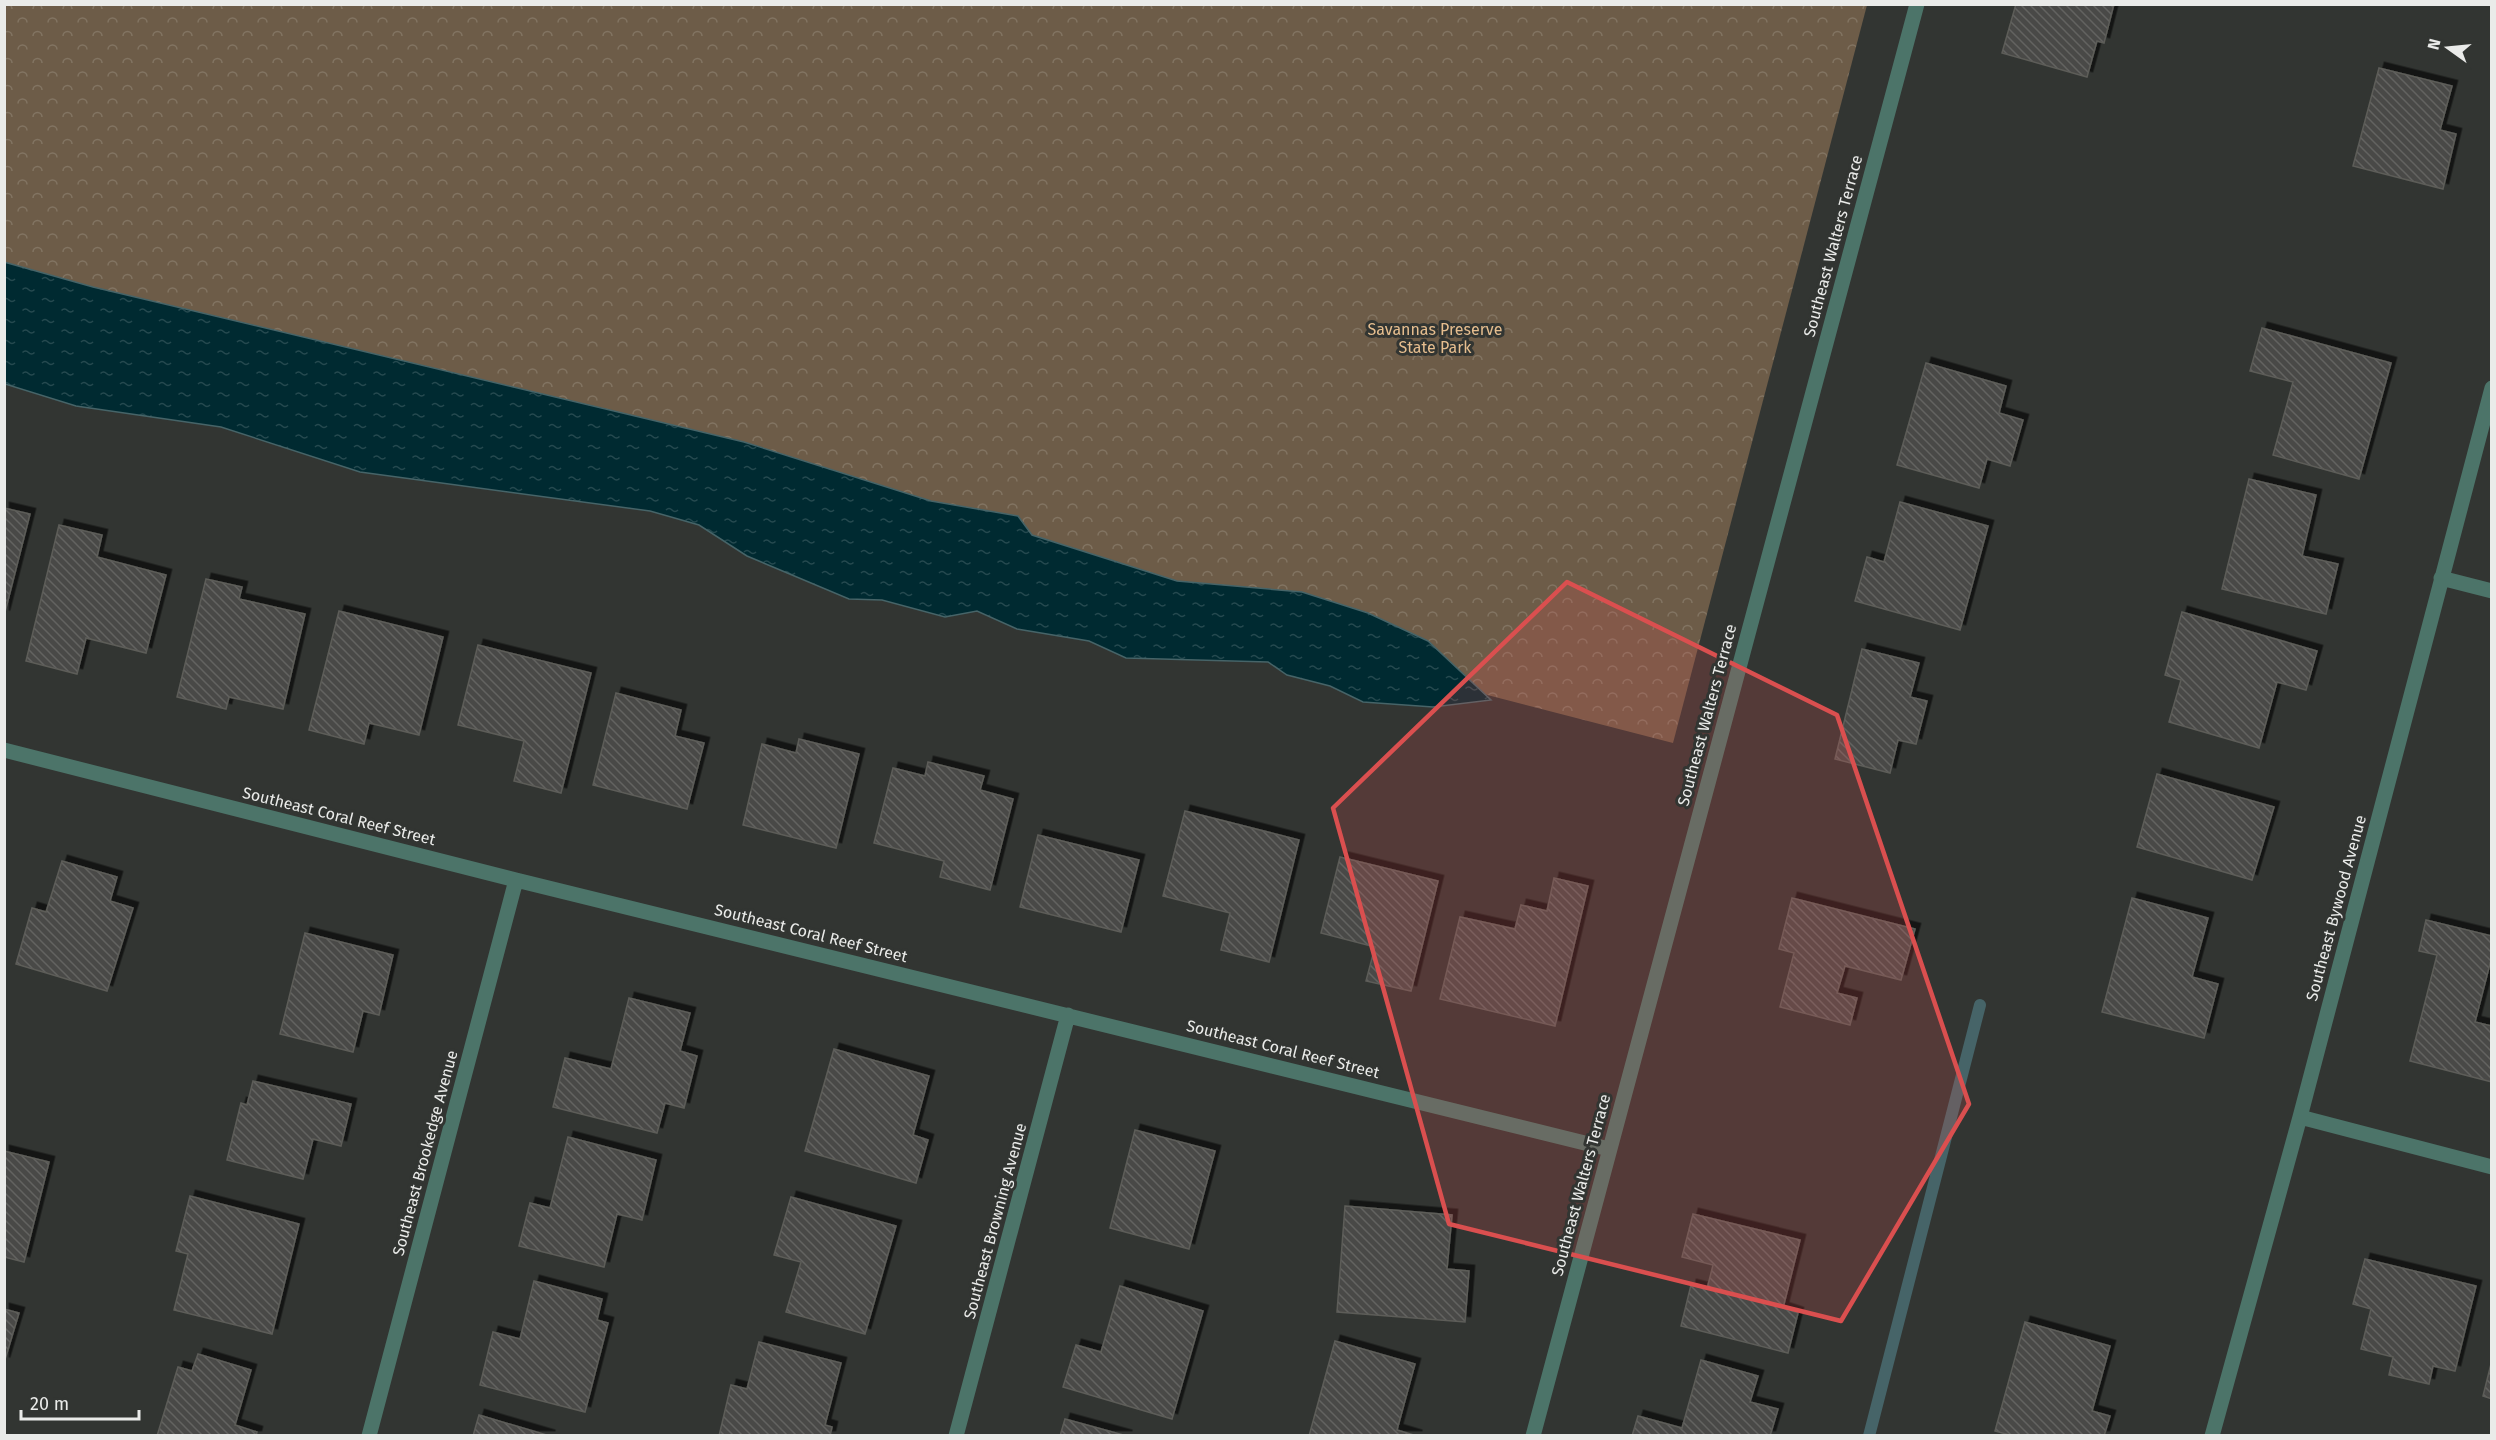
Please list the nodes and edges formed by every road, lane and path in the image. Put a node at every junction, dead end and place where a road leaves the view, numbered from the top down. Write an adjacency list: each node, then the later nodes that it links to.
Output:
1 (1917, 4): 9 (street, Southeast Walters Terrace)
2 (2492, 388): 3 (street, Southeast Bywood Avenue)
3 (2441, 578): 4 (street); 8 (street, Southeast Bywood Avenue)
4 (2492, 591)
5 (4, 750): 6 (street, Southeast Coral Reef Street)
6 (516, 880): 7 (street, Southeast Coral Reef Street); 11 (street, Southeast Brookedge Avenue)
7 (1068, 1015): 9 (street, Southeast Coral Reef Street); 12 (street, Southeast Browning Avenue)
8 (2300, 1117): 10 (street); 14 (street, Southeast Bywood Avenue)
9 (1609, 1149): 13 (street, Southeast Walters Terrace)
10 (2492, 1167)
11 (369, 1436)
12 (956, 1436)
13 (1533, 1436)
14 (2212, 1436)

